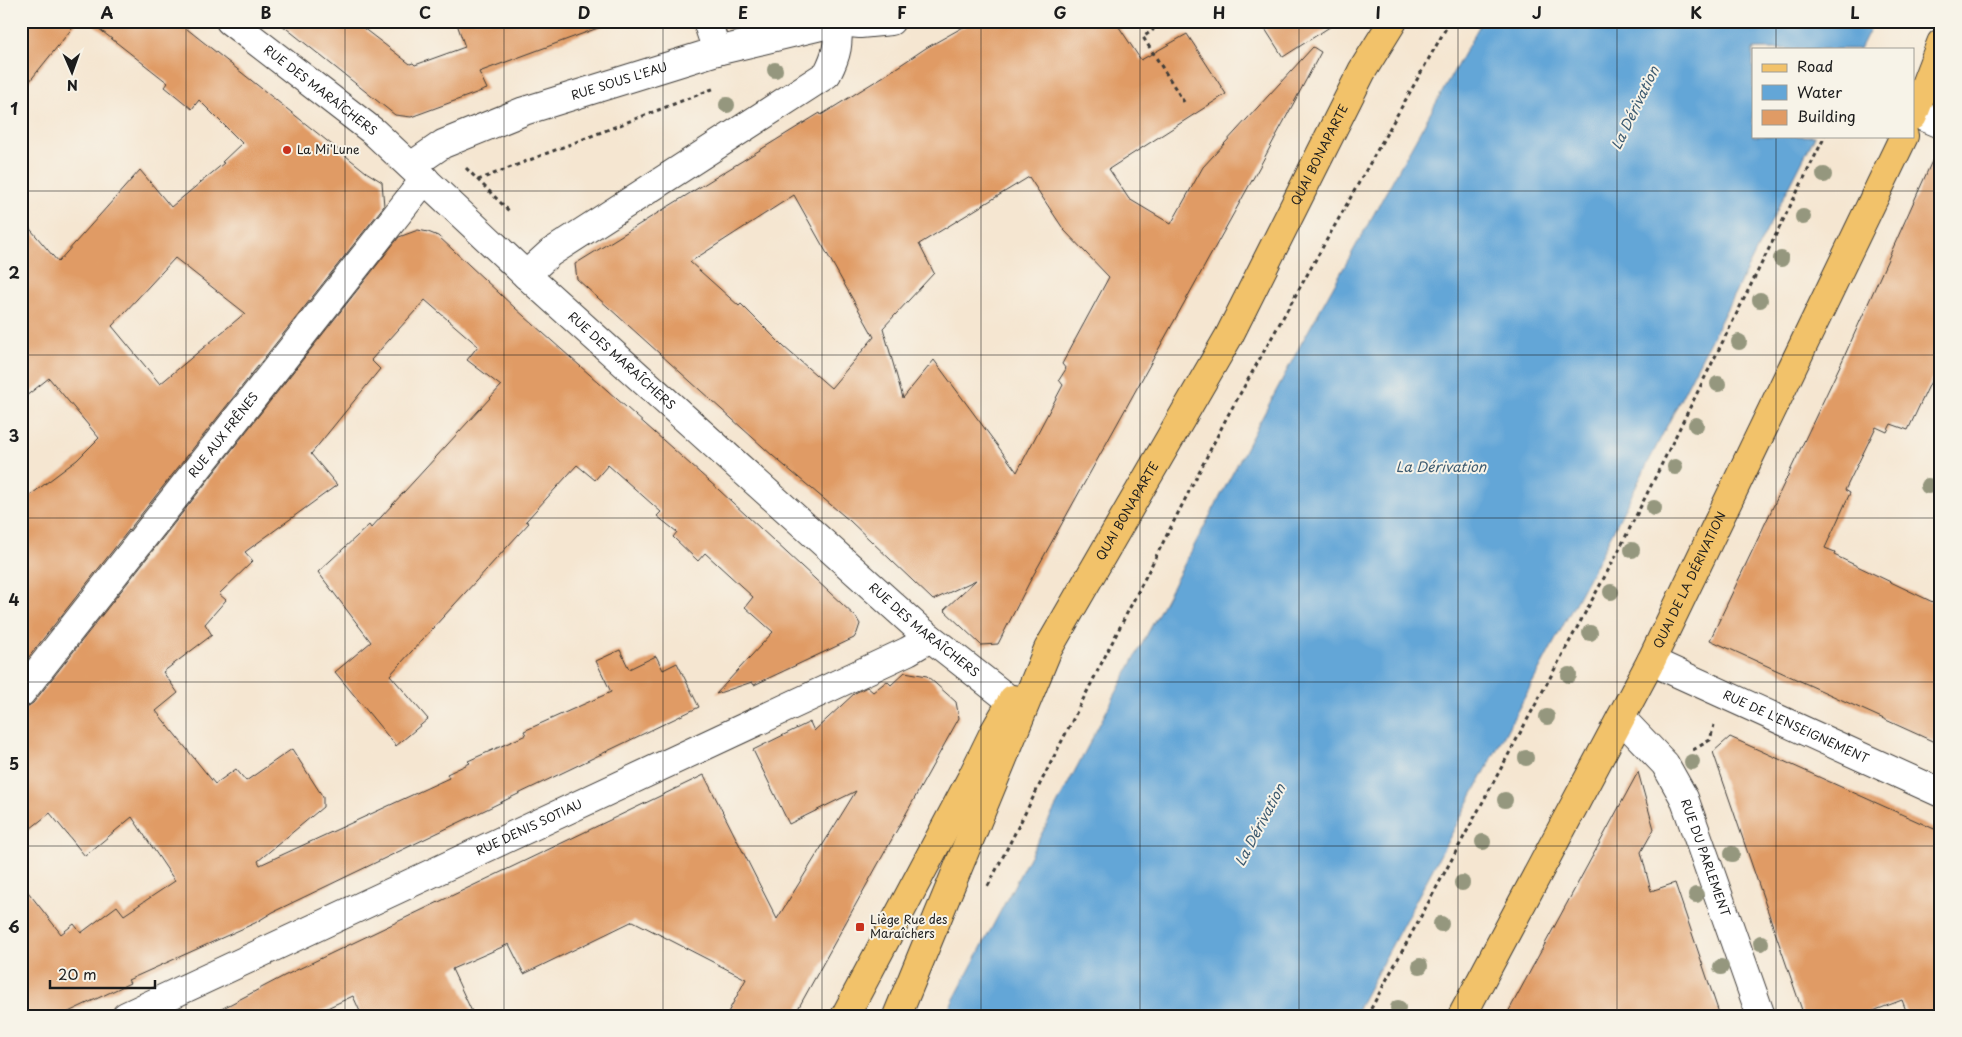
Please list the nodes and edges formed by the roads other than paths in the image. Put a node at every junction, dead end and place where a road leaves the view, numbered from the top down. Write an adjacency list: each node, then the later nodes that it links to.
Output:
1 (230, 21): 14 (street, RUE DES MARAÎCHERS)
2 (707, 21): 8 (street)
3 (891, 21): 6 (street, RUE SOUS L'EAU)
4 (1385, 21): 9 (main road)
5 (1393, 21): 9 (main road, QUAI BONAPARTE)
6 (838, 22): 8 (street, RUE SOUS L'EAU); 15 (street)
7 (1939, 48): 10 (main road, QUAI DE LA DÉRIVATION)
8 (717, 51): 14 (street, RUE SOUS L'EAU)
9 (1362, 70): 17 (main road, QUAI BONAPARTE)
10 (1914, 114)
11 (1914, 122): 12 (street)
12 (1941, 124)
13 (1903, 138): 18 (main road, QUAI DE LA DÉRIVATION)
14 (418, 172): 15 (street, RUE DES MARAÎCHERS); 19 (street, RUE AUX FRÊNES)
15 (526, 274): 16 (street, RUE DES MARAÎCHERS)
16 (930, 638): 20 (street, RUE DES MARAÎCHERS); 23 (street, RUE DENIS SOTIAU)
17 (1048, 649): 20 (main road); 25 (main road, QUAI BONAPARTE)
18 (1651, 662): 21 (main road, QUAI DE LA DÉRIVATION); 22 (street, RUE DE L'ENSEIGNEMENT)
19 (21, 693)
20 (1012, 701): 24 (main road)
21 (1621, 718): 26 (main road, QUAI DE LA DÉRIVATION); 27 (street, RUE DU PARLEMENT)
22 (1941, 793)
23 (126, 1016)
24 (844, 1016)
25 (897, 1016)
26 (1462, 1016)
27 (1761, 1016)

